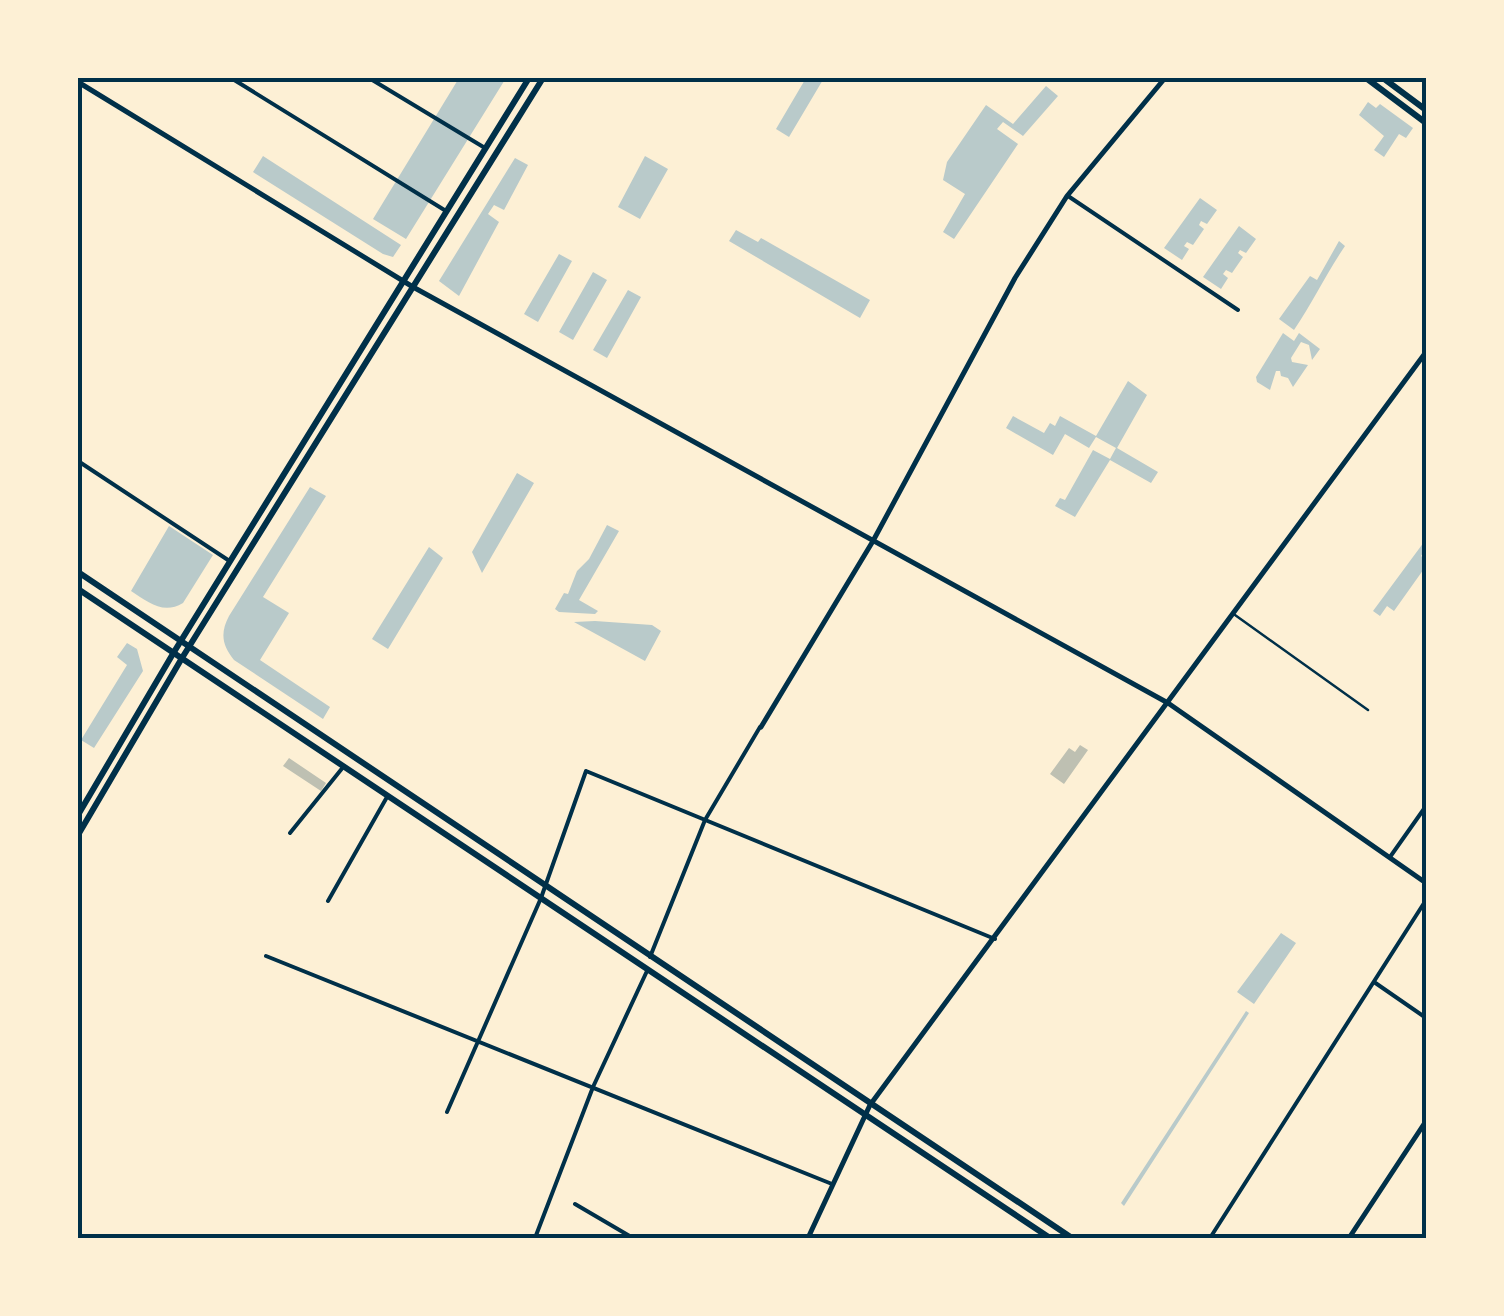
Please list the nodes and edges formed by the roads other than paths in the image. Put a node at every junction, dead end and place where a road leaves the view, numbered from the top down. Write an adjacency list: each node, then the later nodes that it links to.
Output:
1 (231, 78): 14 (street)
2 (370, 78): 12 (street)
3 (515, 78): 8 (street)
4 (543, 78): 16 (main road)
5 (1165, 78): 13 (street)
6 (1366, 78): 11 (main road)
7 (1383, 78): 10 (main road)
8 (527, 81): 12 (main road)
9 (78, 82): 15 (street)
10 (1426, 110)
11 (1426, 123)
12 (485, 148): 14 (main road)
13 (1068, 196): 17 (street); 20 (street)
14 (446, 211): 15 (main road)
15 (404, 280): 16 (street); 21 (main road)
16 (413, 286): 20 (street); 26 (main road)
17 (1238, 310)
18 (1426, 352): 24 (street)
19 (78, 462): 21 (street)
20 (873, 541): 29 (street); 31 (street)
21 (230, 561): 25 (main road)
22 (78, 572): 25 (main road)
23 (78, 588): 27 (main road)
24 (1234, 614): 29 (street); 30 (lane)
25 (181, 641): 26 (main road); 27 (main road)
26 (190, 646): 28 (main road); 41 (main road)
27 (174, 652): 28 (main road); 35 (main road)
28 (182, 658): 32 (main road); 38 (main road)
29 (1168, 703): 39 (street); 45 (street)
30 (1368, 710)
31 (761, 726): 36 (street)
32 (344, 766): 33 (main road); 37 (street)
33 (388, 796): 42 (main road); 44 (street)
34 (1426, 806): 39 (street)
35 (78, 815)
36 (705, 820): 41 (street); 45 (street); 47 (street)
37 (290, 832)
38 (78, 835)
39 (1390, 857): 40 (street)
40 (1426, 883)
41 (544, 885): 42 (street); 47 (main road)
42 (541, 898): 48 (main road); 51 (street)
43 (1426, 900): 49 (street)
44 (328, 901)
45 (995, 938): 53 (street)
46 (266, 956): 51 (street)
47 (650, 957): 53 (main road)
48 (648, 970): 52 (street); 55 (main road)
49 (1374, 982): 50 (street); 64 (street)
50 (1426, 1018)
51 (478, 1039): 52 (street); 54 (street)
52 (593, 1088): 57 (street); 59 (street)
53 (870, 1104): 55 (street); 63 (main road)
54 (447, 1112)
55 (864, 1114): 57 (street); 62 (main road)
56 (1426, 1121): 65 (street)
57 (832, 1184): 61 (street)
58 (576, 1204): 60 (street)
59 (535, 1238)
60 (633, 1238)
61 (808, 1238)
62 (1050, 1238)
63 (1072, 1238)
64 (1210, 1238)
65 (1348, 1238)

